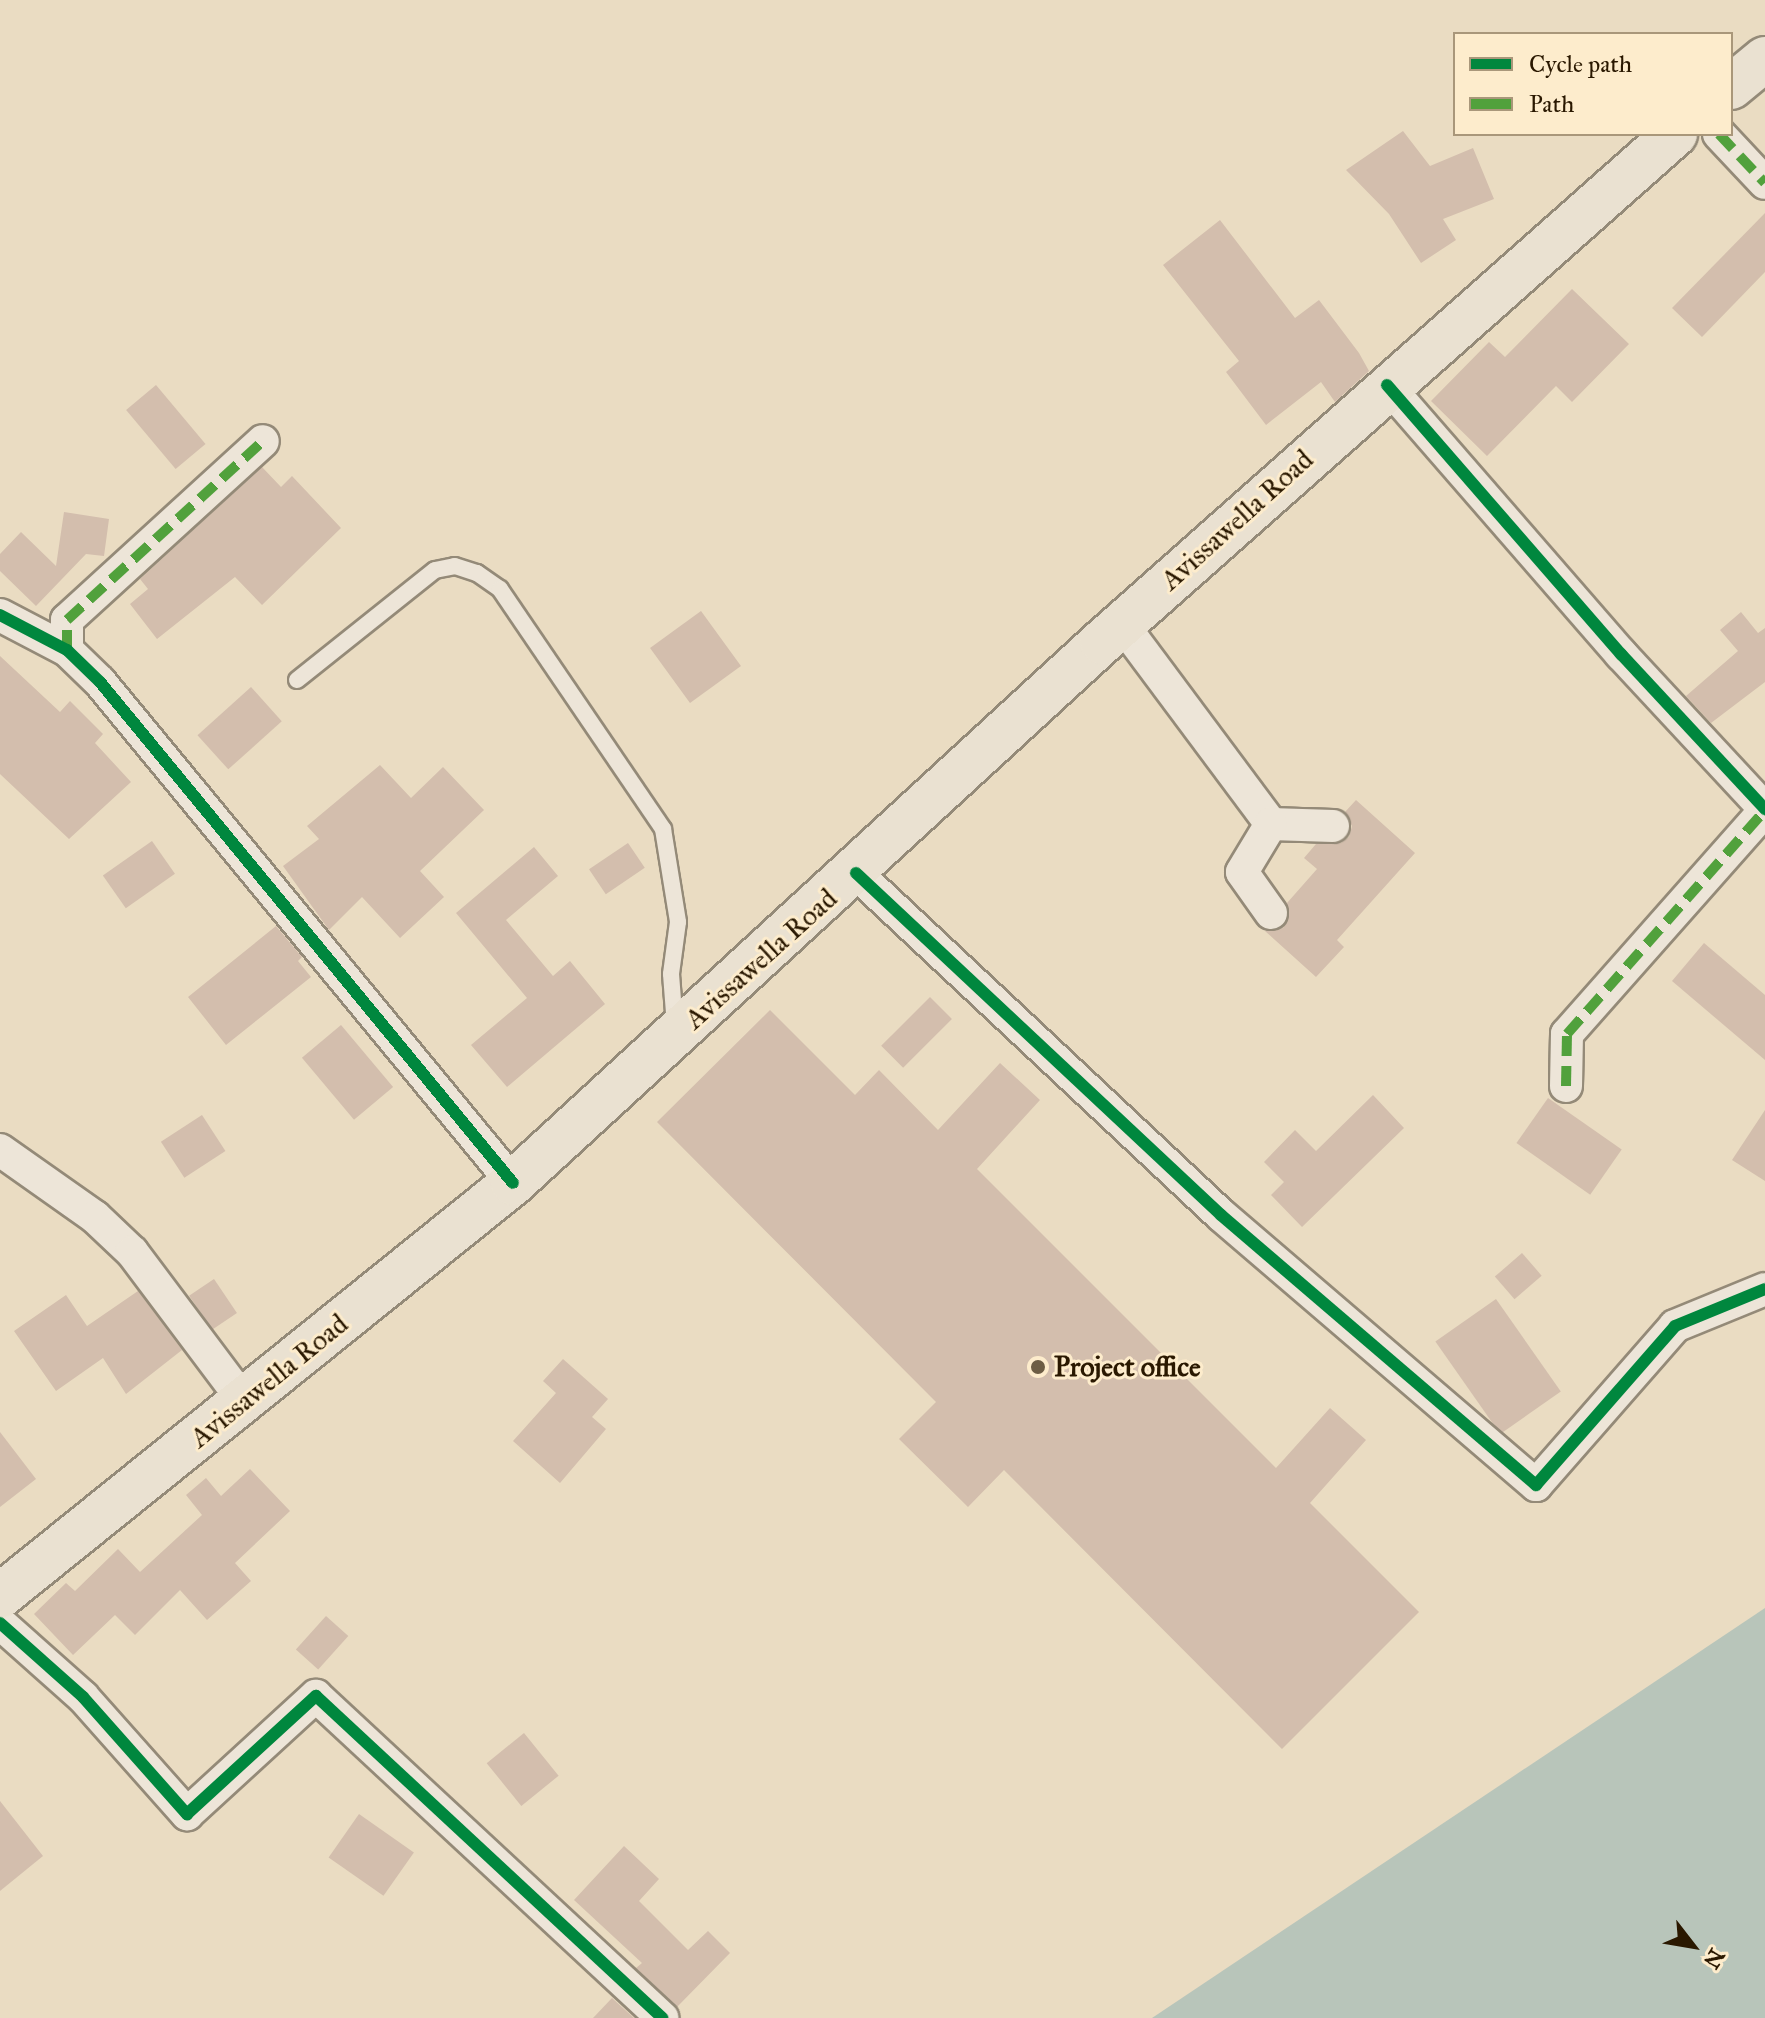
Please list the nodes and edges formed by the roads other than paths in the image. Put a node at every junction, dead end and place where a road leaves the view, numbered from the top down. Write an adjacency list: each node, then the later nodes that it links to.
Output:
1 (1765, 59): 2 (main road)
2 (1733, 85)
3 (1673, 136): 6 (main road, Avissawella Road)
4 (1721, 136): 5 (street)
5 (1765, 183)
6 (1387, 385): 9 (main road, Avissawella Road); 12 (street)
7 (263, 441): 10 (street)
8 (0, 615): 10 (street)
9 (1122, 624): 13 (street); 15 (main road, Avissawella Road)
10 (67, 650): 20 (street)
11 (297, 680): 17 (lane)
12 (1765, 810): 18 (street)
13 (1271, 824): 14 (street); 16 (street)
14 (1333, 826)
15 (856, 873): 17 (main road, Avissawella Road); 21 (street)
16 (1271, 913)
17 (676, 1036): 20 (main road, Avissawella Road)
18 (1566, 1086)
19 (0, 1150): 22 (street)
20 (513, 1183): 22 (main road, Avissawella Road)
21 (1765, 1289)
22 (244, 1401): 23 (main road, Avissawella Road)
23 (0, 1596)
24 (0, 1623): 25 (street)
25 (662, 2018)

